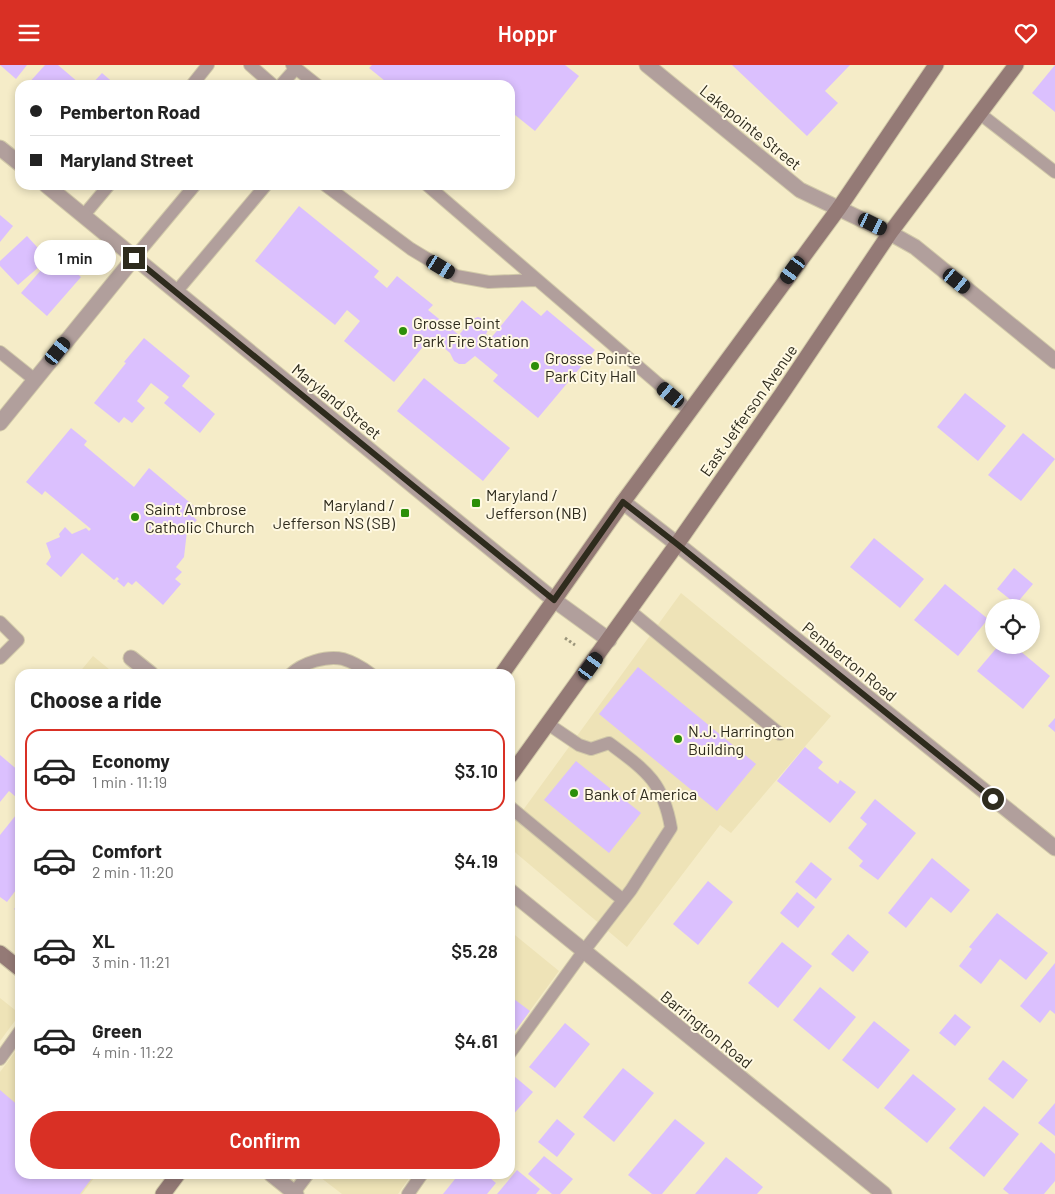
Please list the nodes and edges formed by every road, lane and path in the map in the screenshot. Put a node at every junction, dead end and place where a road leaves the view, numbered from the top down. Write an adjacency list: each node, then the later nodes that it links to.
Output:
1 (208, 65): 7 (lane)
2 (250, 65): 8 (lane)
3 (647, 65): 21 (street, Lakepointe Street)
4 (936, 65): 21 (main road)
5 (1016, 65): 11 (main road, East Jefferson Avenue)
6 (294, 66): 9 (lane); 10 (lane)
7 (196, 80)
8 (267, 80)
9 (284, 80)
10 (311, 80)
11 (979, 113): 14 (lane); 23 (main road, East Jefferson Avenue)
12 (0, 148): 13 (street)
13 (15, 160)
14 (1055, 172)
15 (52, 190): 22 (street, Maryland Street)
16 (105, 190): 22 (lane)
17 (192, 190): 24 (lane)
18 (262, 190): 26 (lane)
19 (332, 190): 25 (lane)
20 (433, 190): 25 (lane)
21 (839, 208): 23 (street, Lakepointe Street); 30 (main road)
22 (84, 215): 24 (street, Maryland Street)
23 (890, 233): 28 (street); 33 (main road, East Jefferson Avenue)
24 (134, 258): 26 (street, Maryland Street); 29 (street)
25 (536, 280): 30 (lane)
26 (176, 292): 34 (street, Maryland Street)
27 (0, 352): 29 (lane)
28 (1055, 361)
29 (35, 380): 31 (street)
30 (690, 411): 32 (main road)
31 (0, 423)
32 (623, 502): 33 (street, Pemberton Road); 34 (main road)
33 (677, 544): 35 (main road, East Jefferson Avenue); 50 (street, Pemberton Road)
34 (554, 600): 38 (street, Maryland Street); 45 (main road)
35 (630, 611): 38 (main road, East Jefferson Avenue); 47 (lane)
36 (0, 622): 40 (lane)
37 (566, 638): 39 (path)
38 (610, 640): 46 (main road, East Jefferson Avenue)
39 (575, 645)
40 (0, 658)
41 (131, 658): 42 (street)
42 (145, 669)
43 (295, 669): 44 (lane)
44 (365, 669)
45 (506, 669)
46 (548, 724): 48 (main road, East Jefferson Avenue); 52 (lane)
47 (780, 734)
48 (515, 768)
49 (515, 811): 52 (lane)
50 (1055, 849)
51 (515, 895): 53 (street, Barrington Road)
52 (623, 900): 53 (lane)
53 (583, 952): 57 (lane); 66 (street, Barrington Road)
54 (0, 953): 55 (main road)
55 (15, 965)
56 (15, 1038): 58 (lane)
57 (515, 1046)
58 (0, 1059)
59 (175, 1179): 63 (main road)
60 (277, 1179): 64 (street)
61 (304, 1179): 64 (lane)
62 (418, 1179): 65 (lane)
63 (168, 1192)
64 (294, 1193)
65 (408, 1194)
66 (884, 1194)

